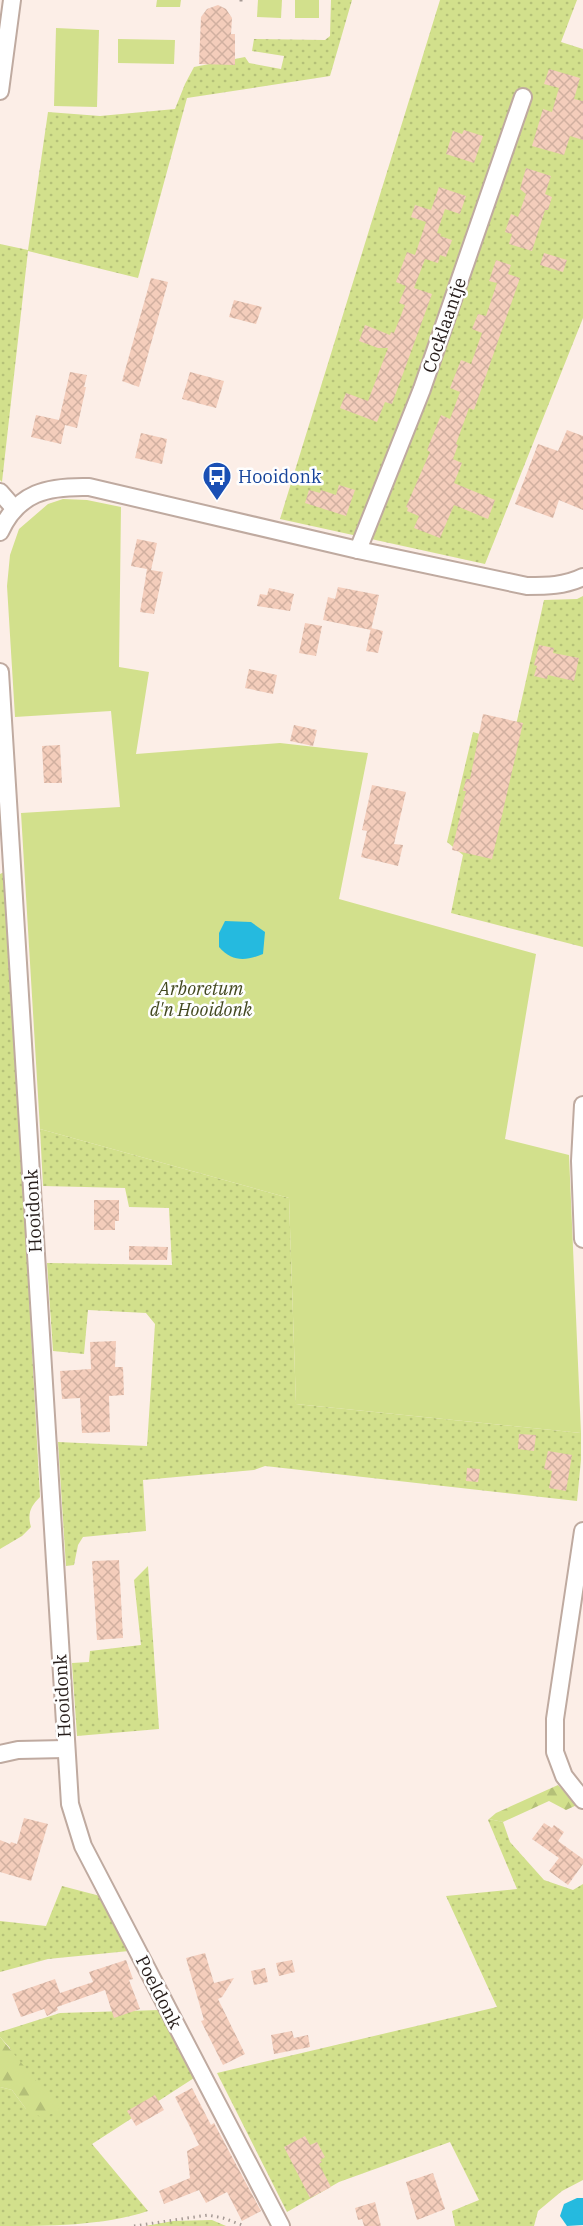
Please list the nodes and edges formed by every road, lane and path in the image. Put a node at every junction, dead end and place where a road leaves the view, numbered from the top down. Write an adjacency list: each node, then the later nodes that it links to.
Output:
1 (12, 0): 4 (street)
2 (241, 0): 3 (path)
3 (241, 6)
4 (0, 91)
5 (523, 97): 9 (street, Cocklaantje)
6 (0, 492): 7 (street)
7 (14, 508): 8 (street); 9 (street)
8 (0, 532)
9 (358, 550): 10 (street)
10 (583, 577)
11 (0, 672): 15 (street, Hooidonk)
12 (583, 1105): 13 (street)
13 (583, 1239)
14 (583, 1531): 17 (street)
15 (65, 1749): 16 (street); 20 (street, Poeldonk)
16 (0, 1754)
17 (583, 1800)
18 (134, 2226): 19 (path)
19 (244, 2226)
20 (281, 2226)

